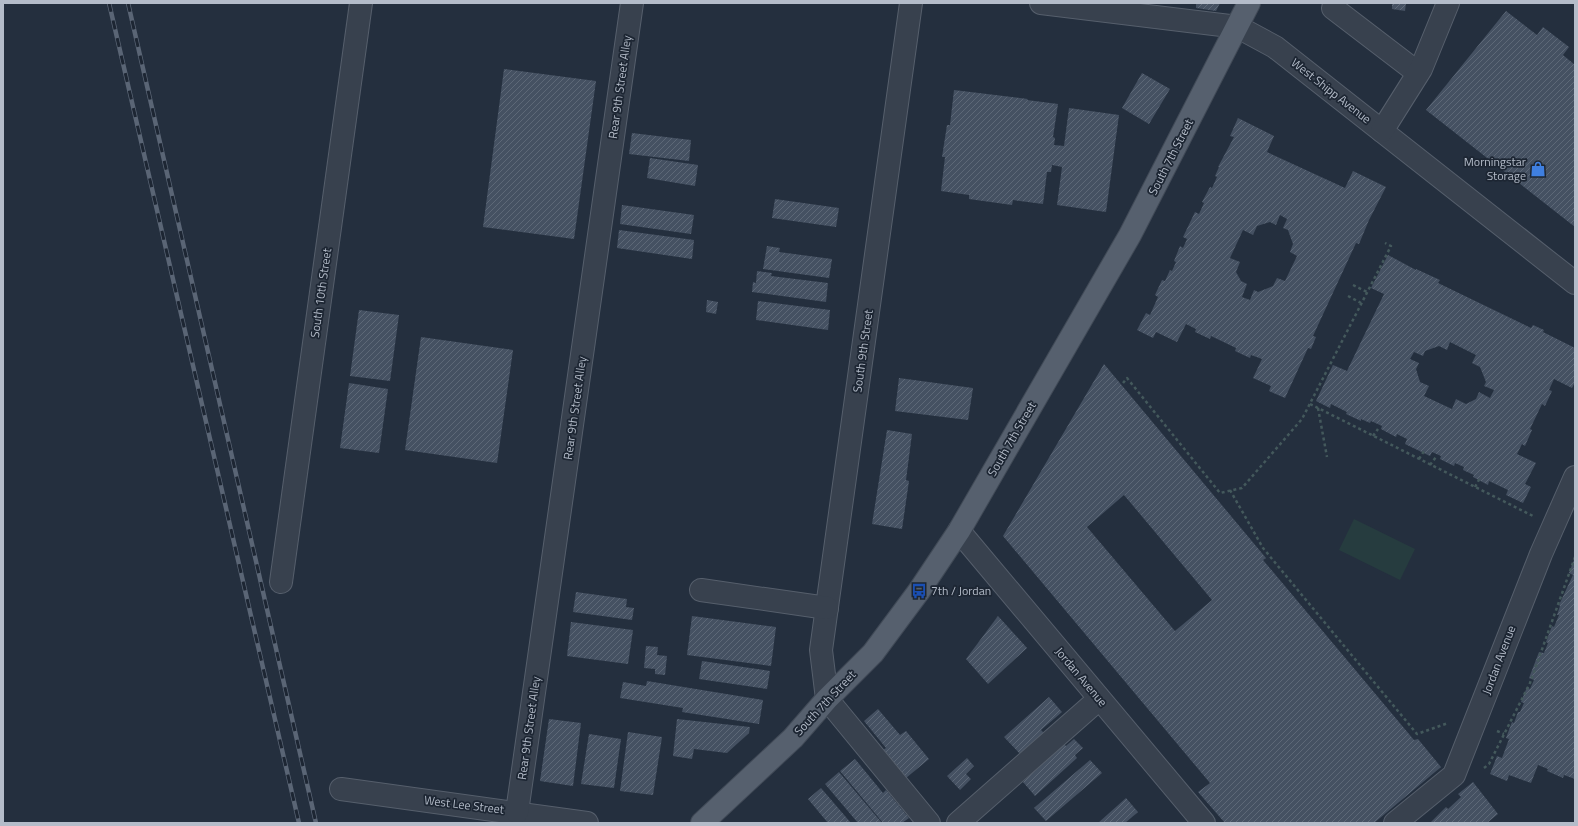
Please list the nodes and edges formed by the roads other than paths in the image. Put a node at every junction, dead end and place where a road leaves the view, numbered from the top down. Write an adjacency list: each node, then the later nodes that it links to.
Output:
1 (361, 3): 14 (street, South 10th Street)
2 (632, 3): 20 (street, Rear 9th Street Alley)
3 (911, 3): 16 (street, South 9th Street)
4 (1041, 3): 8 (street, West Shipp Avenue)
5 (1250, 3): 8 (main road, South 7th Street)
6 (1448, 3): 9 (street)
7 (1333, 8): 9 (street)
8 (1238, 27): 10 (street, West Shipp Avenue); 13 (main road, South 7th Street)
9 (1418, 73): 10 (street)
10 (1382, 131): 11 (street, West Shipp Avenue)
11 (1575, 283)
12 (1575, 476): 26 (street, Jordan Avenue)
13 (959, 531): 17 (main road, South 7th Street); 18 (street, Jordan Avenue)
14 (281, 582)
15 (701, 590): 16 (street)
16 (827, 608): 17 (street, South 9th Street)
17 (827, 699): 22 (main road, South 7th Street); 23 (street)
18 (1099, 699): 24 (street); 25 (street, Jordan Avenue)
19 (341, 789): 20 (street, West Lee Street)
20 (517, 812): 21 (street, West Lee Street)
21 (588, 823)
22 (702, 823)
23 (929, 823)
24 (958, 823)
25 (1204, 823)
26 (1395, 823)

